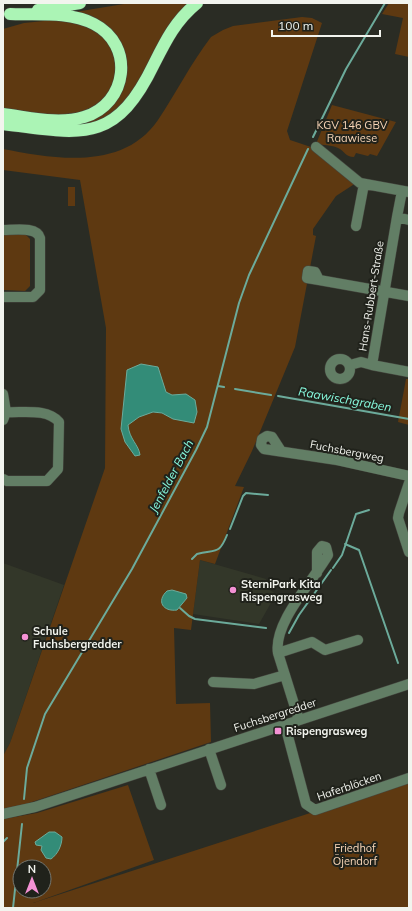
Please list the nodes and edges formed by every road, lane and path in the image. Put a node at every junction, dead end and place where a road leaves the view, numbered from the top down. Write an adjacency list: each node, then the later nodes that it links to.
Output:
1 (80, 3): 3 (highway)
2 (197, 3): 5 (highway)
3 (6, 15): 4 (highway)
4 (3, 114)
5 (3, 124)
6 (316, 147): 7 (street)
7 (364, 184): 8 (street); 11 (street)
8 (405, 191): 9 (street, Hans-Rubbert-Straße)
9 (397, 217): 10 (street); 14 (street, Hans-Rubbert-Straße)
10 (409, 220)
11 (356, 226)
12 (3, 230): 16 (street)
13 (318, 280): 14 (street)
14 (384, 292): 15 (street); 18 (street, Hans-Rubbert-Straße)
15 (409, 296)
16 (3, 297)
17 (350, 364): 18 (street)
18 (372, 365): 19 (street, Hans-Rubbert-Straße)
19 (409, 372)
20 (3, 394): 21 (street)
21 (4, 416): 24 (street)
22 (281, 451): 23 (street, Fuchsbergweg)
23 (409, 476)
24 (3, 479)
25 (409, 483): 26 (street)
26 (409, 552)
27 (317, 573): 29 (street)
28 (358, 640): 29 (street)
29 (278, 652): 30 (street)
30 (285, 674): 31 (street); 33 (street)
31 (213, 682)
32 (409, 684): 33 (street, Fuchsbergredder)
33 (299, 720): 34 (street, Fuchsbergredder)
34 (285, 725): 35 (street, Fuchsbergredder); 37 (street, Haferblöcken)
35 (209, 749): 36 (street, Fuchsbergredder); 38 (street)
36 (149, 769): 39 (street); 40 (street, Fuchsbergredder)
37 (409, 778)
38 (221, 785)
39 (161, 805)
40 (3, 814)

